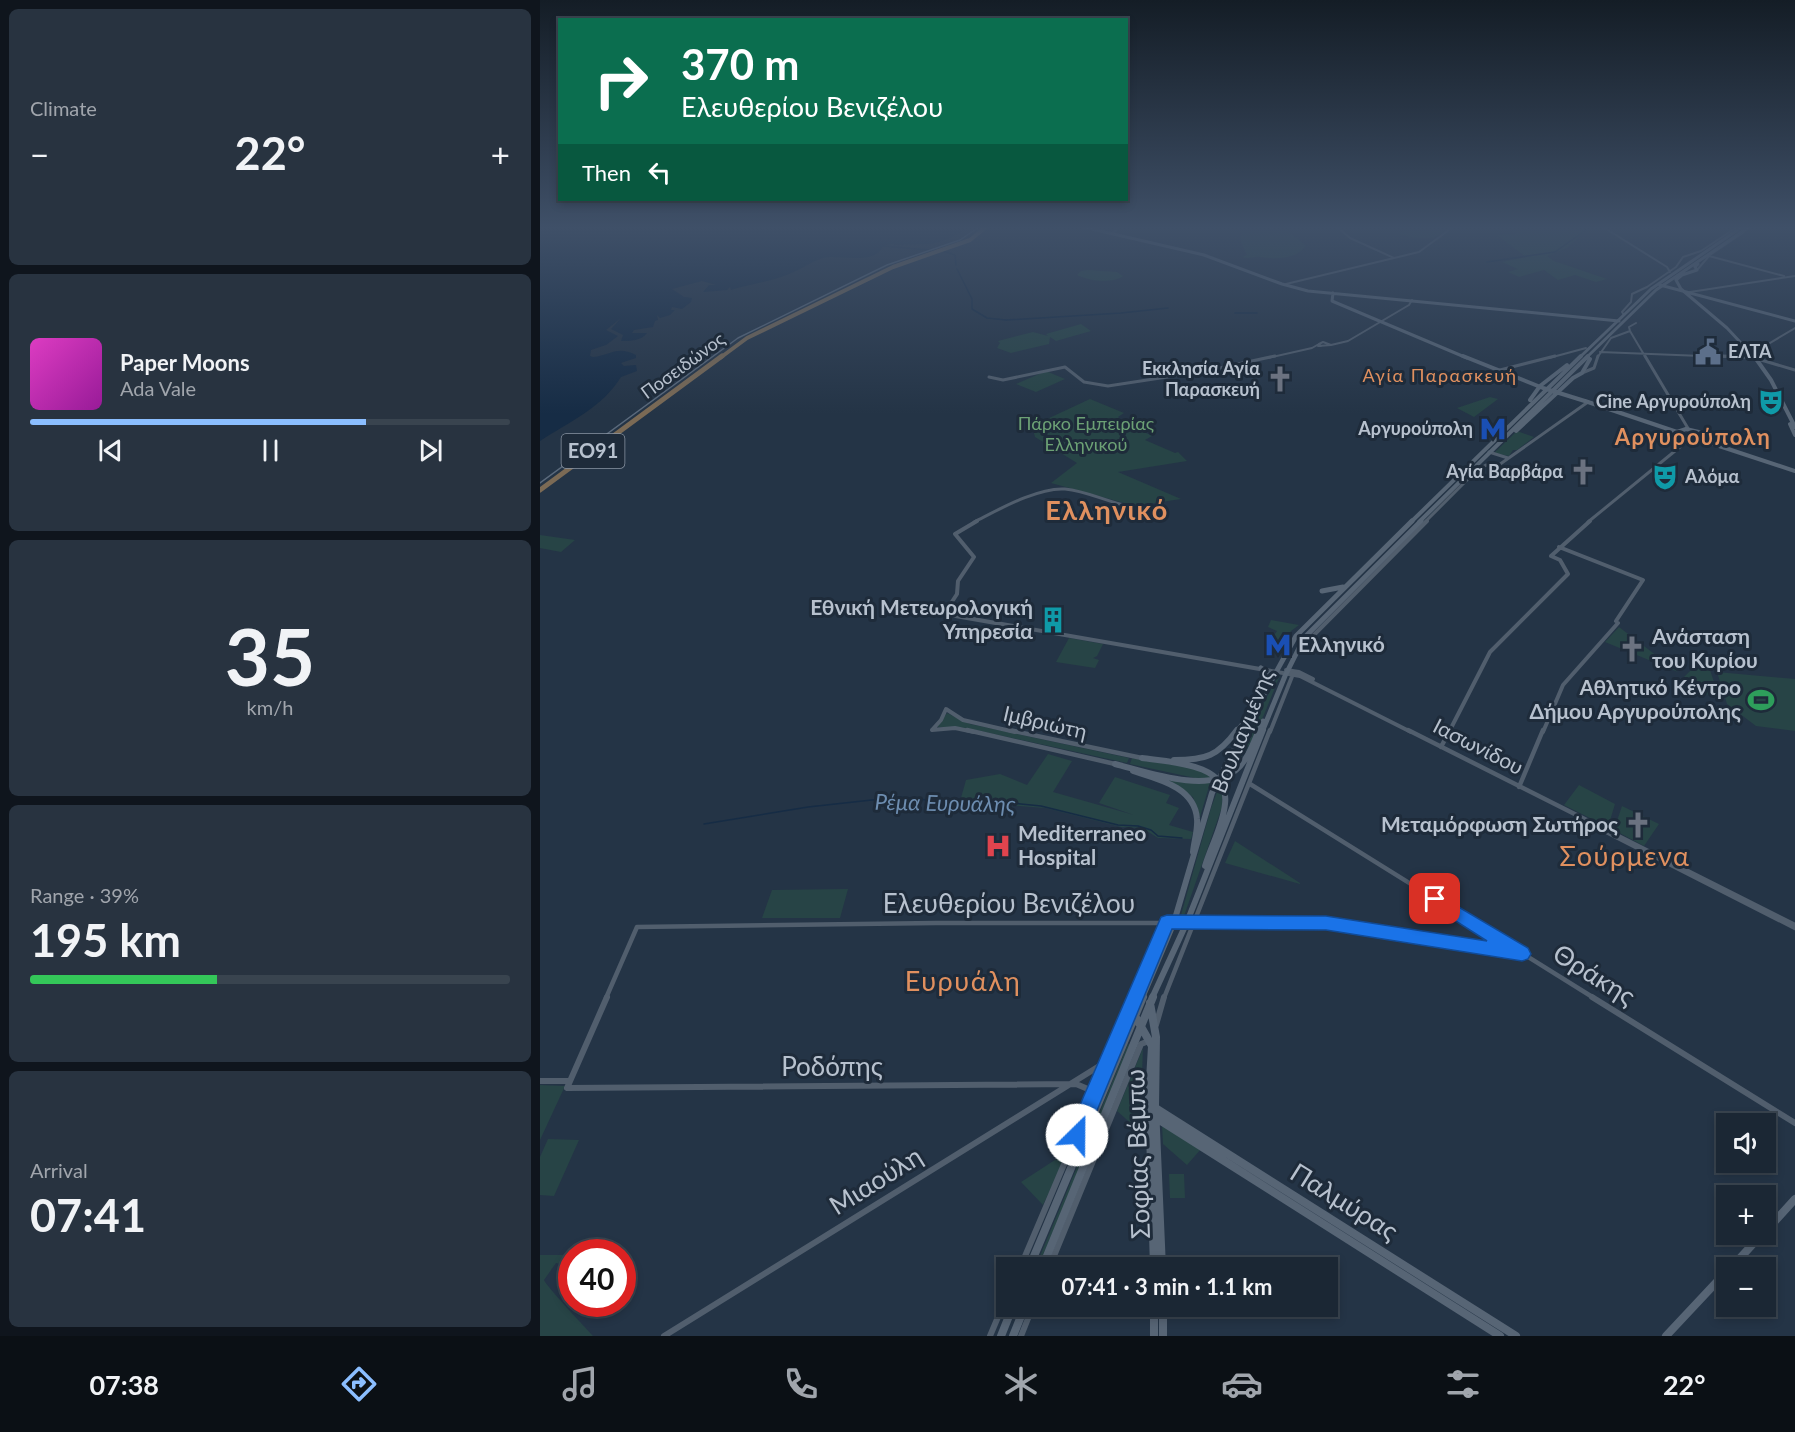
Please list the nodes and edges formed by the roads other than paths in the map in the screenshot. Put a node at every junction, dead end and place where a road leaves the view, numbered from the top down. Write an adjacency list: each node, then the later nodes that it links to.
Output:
1 (843, 289): 13 (highway, Ποσειδώνος / ΕΟ91)
2 (845, 289): 12 (highway, Ποσειδώνος / ΕΟ91)
3 (1308, 289): 11 (main road)
4 (1312, 289): 11 (main road)
5 (1645, 289): 14 (street)
6 (1653, 289): 16 (main road, Βουλιαγμένης)
7 (1656, 289): 20 (main road, Βουλιαγμένης)
8 (1710, 289): 10 (street)
9 (1681, 290): 10 (main road); 35 (main road)
10 (1693, 292): 24 (main road)
11 (1334, 294): 15 (main road); 15 (main road); 25 (main road)
12 (825, 300): 13 (highway); 27 (highway, Ποσειδώνος / ΕΟ91)
13 (818, 301): 27 (highway, Ποσειδώνος / ΕΟ91)
14 (1631, 301): 16 (main road); 17 (street)
15 (1410, 302): 22 (main road); 23 (main road); 25 (street)
16 (1638, 302): 18 (main road, Βουλιαγμένης)
17 (1625, 309): 18 (main road); 21 (street)
18 (1630, 309): 21 (main road, Βουλιαγμένης)
19 (1638, 312): 20 (main road)
20 (1633, 314): 23 (main road, Βουλιαγμένης)
21 (1624, 315): 23 (main road, Βουλιαγμένης)
22 (1608, 320): 23 (main road); 26 (main road)
23 (1622, 320): 26 (main road, Βουλιαγμένης); 29 (street); 34 (main road, Βουλιαγμένης)
24 (1795, 321)
25 (1380, 322): 36 (main road); 39 (street)
26 (1614, 324): 30 (main road, Βουλιαγμένης)
27 (771, 325): 58 (highway, Ποσειδώνος / ΕΟ91)
28 (1795, 328): 35 (street)
29 (1630, 331): 32 (street); 33 (street)
30 (1596, 342): 31 (main road); 44 (main road, Βουλιαγμένης)
31 (1586, 348): 36 (street); 40 (main road)
32 (1600, 352): 33 (street); 38 (street)
33 (1644, 353): 35 (street); 46 (street)
34 (1591, 354): 38 (main road); 51 (main road, Βουλιαγμένης)
35 (1754, 356): 37 (street); 37 (street); 45 (main road); 48 (main road)
36 (1500, 369): 40 (main road)
37 (1795, 370)
38 (1582, 373): 41 (main road)
39 (989, 377)
40 (1542, 387): 41 (main road); 42 (main road)
41 (1558, 392): 43 (main road); 51 (main road)
42 (1534, 395): 44 (main road, Βουλιαγμένης)
43 (1588, 402): 47 (main road); 53 (street)
44 (1517, 417): 52 (main road, Βουλιαγμένης)
45 (1795, 427)
46 (1689, 430): 47 (main road); 50 (main road)
47 (1677, 432): 49 (main road)
48 (1795, 435)
49 (1686, 442): 50 (main road); 61 (street)
50 (1707, 442): 55 (main road)
51 (1496, 446): 52 (main road, Βουλιαγμένης)
52 (1486, 452): 53 (street); 54 (main road, Βουλιαγμένης); 65 (main road, Βουλιαγμένης)
53 (1508, 458): 54 (street)
54 (1476, 469): 56 (street); 57 (main road, Βουλιαγμένης)
55 (1795, 471)
56 (1469, 478): 57 (main road); 60 (street)
57 (1462, 481): 60 (main road, Βουλιαγμένης)
58 (540, 488)
59 (1128, 506): 67 (street)
60 (1405, 539): 62 (street); 63 (main road, Βουλιαγμένης)
61 (1559, 547): 75 (street); 79 (street)
62 (1398, 549): 63 (main road); 64 (street)
63 (1389, 552): 64 (main road, Βουλιαγμένης)
64 (1379, 565): 68 (main road, Βουλιαγμένης); 68 (street)
65 (1344, 587): 66 (main road); 70 (main road, Βουλιαγμένης)
66 (1322, 591)
67 (964, 618): 69 (street)
68 (1296, 652): 71 (main road, Βουλιαγμένης)
69 (1261, 668): 70 (street); 72 (main road)
70 (1277, 671): 71 (street, Ιασωνίδου); 72 (main road, Βουλιαγμένης)
71 (1289, 672): 73 (main road, Βουλιαγμένης); 75 (street, Ιασωνίδου); 78 (street)
72 (1271, 681): 74 (main road, Βουλιαγμένης)
73 (1275, 700): 77 (main road); 82 (main road, Βουλιαγμένης)
74 (1258, 704): 76 (main road); 80 (main road, Βουλιαγμένης)
75 (1441, 747): 79 (street, Ιασωνίδου)
76 (1142, 758): 77 (street, Ιμβριώτη); 82 (main road)
77 (1115, 764): 81 (main road)
78 (1250, 784): 85 (street); 88 (street, Θράκης)
79 (1520, 787): 86 (street, Ιασωνίδου)
80 (1212, 793): 81 (main road, Βουλιαγμένης)
81 (1192, 860): 84 (main road, Βουλιαγμένης)
82 (1201, 882): 85 (main road, Βουλιαγμένης)
83 (1156, 922): 84 (street, Ελευθερίου Βενιζέλου); 87 (street); 98 (street, Ελευθερίου Βενιζέλου)
84 (1170, 922): 85 (street, Ελευθερίου Βενιζέλου); 87 (street); 90 (main road, Βουλιαγμένης)
85 (1191, 922): 88 (street, Ελευθερίου Βενιζέλου); 89 (main road, Βουλιαγμένης); 92 (street)
86 (1795, 927)
87 (1163, 930): 94 (street)
88 (1522, 954): 102 (street, Θράκης)
89 (1150, 1003): 91 (main road, Βουλιαγμένης); 92 (main road, Σοφίας Βέμπω)
90 (1135, 1016): 91 (main road, Σοφίας Βέμπω); 107 (main road, Βουλιαγμένης)
91 (1141, 1026): 93 (main road, Σοφίας Βέμπω); 108 (main road, Βουλιαγμένης)
92 (1155, 1029): 101 (main road, Σοφίας Βέμπω)
93 (1151, 1041): 101 (main road, Σοφίας Βέμπω); 109 (street)
94 (1109, 1060): 95 (street, Μιαούλη); 96 (street)
95 (1095, 1069): 96 (street); 99 (street, Μιαούλη)
96 (1103, 1074): 100 (street)
97 (540, 1081): 98 (street)
98 (570, 1081): 99 (street, Ροδόπης)
99 (1071, 1084): 100 (street, Ροδόπης); 120 (street, Μιαούλη)
100 (1095, 1092): 106 (street)
101 (1152, 1111): 110 (main road, Σοφίας Βέμπω); 111 (main road, Σοφίας Βέμπω); 127 (main road, Παλμύρας); 128 (main road, Παλμύρας)
102 (1795, 1123)
103 (1795, 1199): 104 (main road)
104 (1776, 1220)
105 (1752, 1245): 112 (main road)
106 (1025, 1257)
107 (1034, 1257)
108 (1046, 1257)
109 (1054, 1257)
110 (1154, 1257)
111 (1161, 1257)
112 (1741, 1257)
113 (1716, 1283): 129 (main road)
114 (998, 1317): 121 (street)
115 (1009, 1317): 122 (main road)
116 (1021, 1317): 123 (main road)
117 (1029, 1317): 124 (street)
118 (1154, 1317): 125 (main road)
119 (1163, 1317): 126 (main road)
120 (664, 1336)
121 (990, 1336)
122 (1001, 1336)
123 (1013, 1336)
124 (1021, 1336)
125 (1154, 1336)
126 (1163, 1336)
127 (1500, 1336)
128 (1516, 1336)
129 (1666, 1336)

